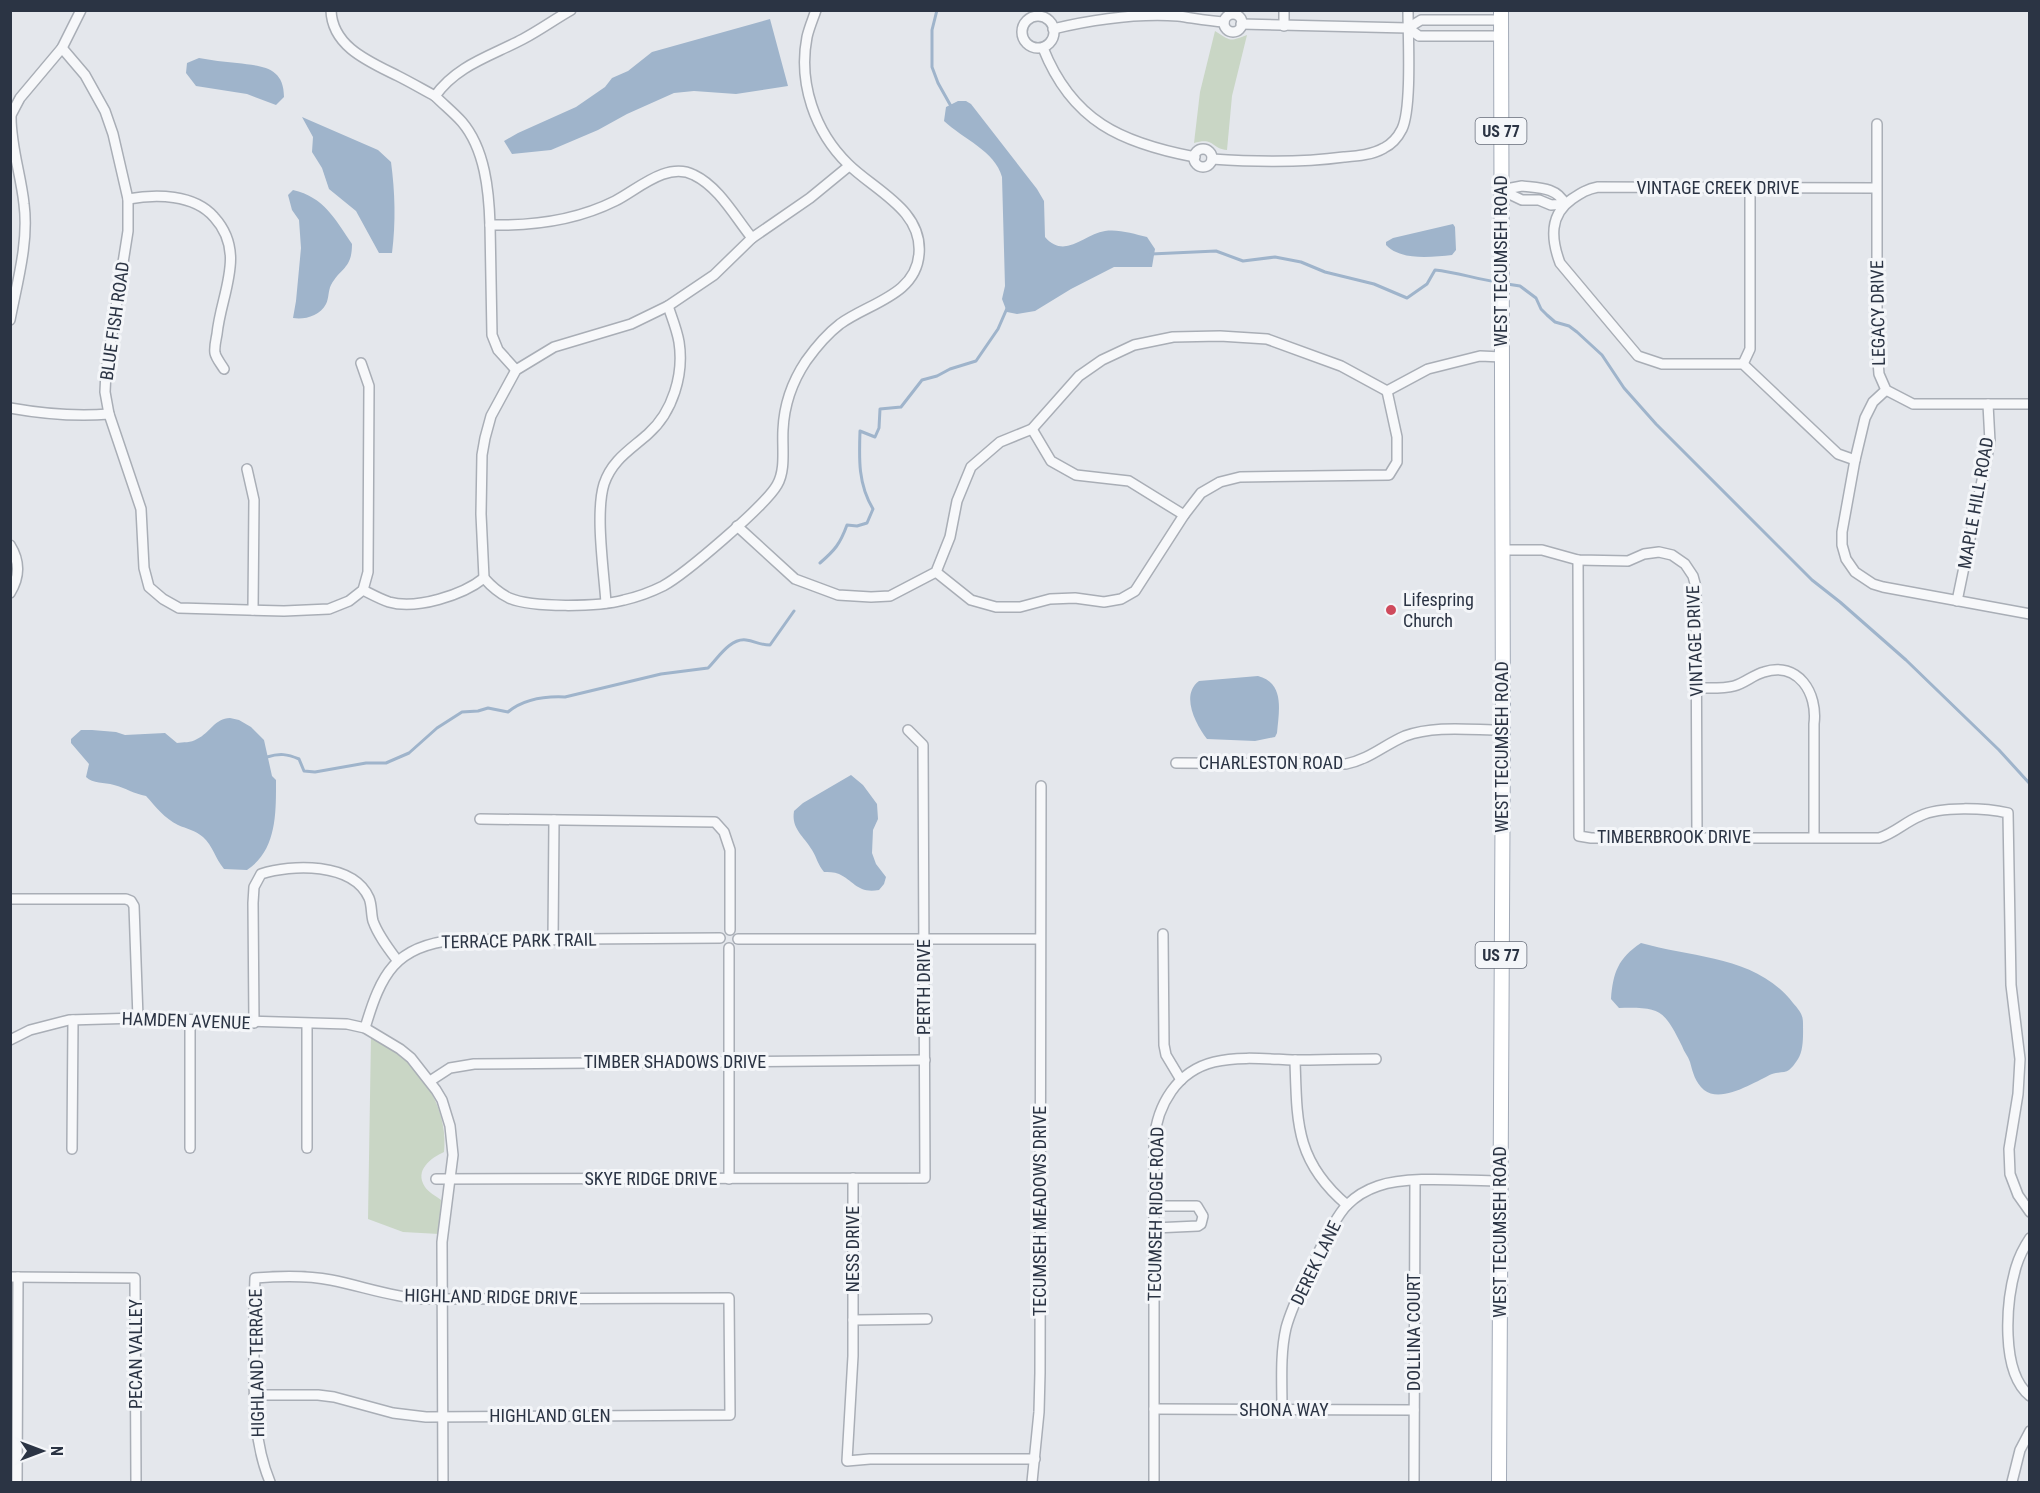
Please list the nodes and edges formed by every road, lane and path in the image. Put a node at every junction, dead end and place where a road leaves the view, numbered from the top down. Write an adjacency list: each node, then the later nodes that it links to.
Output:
1 (81, 10): 14 (street)
2 (331, 10): 16 (street)
3 (572, 10): 16 (street)
4 (816, 10): 19 (street)
5 (1284, 10): 10 (street)
6 (1408, 10): 11 (street)
7 (1037, 13): 12 (street); 15 (street)
8 (1156, 13): 10 (street); 12 (street)
9 (1501, 16): 11 (street); 13 (main road, WEST TECUMSEH ROAD / US 77)
10 (1284, 26): 11 (street)
11 (1408, 28): 13 (street); 15 (street)
12 (1053, 29): 15 (street)
13 (1501, 36): 22 (main road, WEST TECUMSEH ROAD / US 77)
14 (62, 48): 17 (street); 23 (street, BLUE FISH ROAD)
15 (1042, 48)
16 (435, 96): 25 (street)
17 (11, 117): 28 (street)
18 (1877, 124): 21 (street, LEGACY DRIVE)
19 (849, 166): 26 (street); 44 (street)
20 (1750, 188): 21 (street, VINTAGE CREEK DRIVE); 24 (street, VINTAGE CREEK DRIVE); 31 (street)
21 (1876, 188): 34 (street, LEGACY DRIVE)
22 (1501, 190): 24 (street); 24 (street); 29 (main road, WEST TECUMSEH ROAD / US 77)
23 (128, 199): 32 (street); 39 (street, BLUE FISH ROAD)
24 (1565, 204): 31 (street)
25 (490, 225): 26 (street); 33 (street)
26 (752, 238): 27 (street)
27 (668, 306): 33 (street); 53 (street)
28 (10, 320)
29 (1502, 357): 35 (street); 46 (main road, WEST TECUMSEH ROAD / US 77)
30 (361, 363): 50 (street)
31 (1743, 364): 41 (street)
32 (224, 369)
33 (516, 370): 49 (street)
34 (1886, 390): 36 (street, LEGACY DRIVE); 41 (street)
35 (1387, 391): 40 (street); 43 (street)
36 (1988, 404): 37 (street, LEGACY DRIVE); 52 (street, MAPLE HILL ROAD)
37 (2030, 404)
38 (10, 408): 39 (street)
39 (109, 414): 54 (street, BLUE FISH ROAD)
40 (1032, 429): 43 (street); 48 (street)
41 (1855, 460): 52 (street)
42 (247, 469): 54 (street)
43 (1184, 515): 48 (street)
44 (737, 526): 48 (street); 53 (street)
45 (10, 545): 51 (street)
46 (1502, 550): 47 (street, VINTAGE DRIVE); 58 (main road, WEST TECUMSEH ROAD / US 77)
47 (1578, 560): 56 (street, VINTAGE DRIVE); 63 (street, TIMBERBROOK DRIVE)
48 (936, 572)
49 (484, 578): 50 (street); 53 (street)
50 (363, 590): 54 (street, BLUE FISH ROAD)
51 (10, 593)
52 (1957, 601): 55 (street)
53 (606, 603)
54 (253, 610)
55 (2030, 614)
56 (1697, 688): 63 (street, VINTAGE DRIVE); 64 (street)
57 (908, 730): 70 (street, PERTH DRIVE)
58 (1503, 730): 59 (street, CHARLESTON ROAD); 96 (main road, WEST TECUMSEH ROAD / US 77)
59 (1176, 763)
60 (1041, 786): 71 (street, TECUMSEH MEADOWS DRIVE)
61 (480, 819): 62 (street)
62 (554, 820): 66 (street); 72 (street)
63 (1696, 837): 64 (street, TIMBERBROOK DRIVE)
64 (1814, 837): 99 (street, TIMBERBROOK DRIVE)
65 (10, 899): 75 (street)
66 (730, 930): 68 (street); 69 (street)
67 (1163, 934): 86 (street)
68 (720, 938): 72 (street, TERRACE PARK TRAIL); 73 (street)
69 (738, 939): 70 (street); 73 (street)
70 (924, 939): 71 (street); 83 (street, PERTH DRIVE)
71 (1040, 939): 115 (street, TECUMSEH MEADOWS DRIVE)
72 (553, 940): 74 (street, TERRACE PARK TRAIL)
73 (729, 948): 85 (street)
74 (396, 960): 78 (street); 80 (street)
75 (138, 1018): 76 (street, HAMDEN AVENUE); 77 (street, HAMDEN AVENUE)
76 (73, 1020): 81 (street, HAMDEN AVENUE); 90 (street)
77 (190, 1020): 78 (street, HAMDEN AVENUE); 88 (street)
78 (254, 1023): 79 (street, HAMDEN AVENUE)
79 (307, 1024): 80 (street, HAMDEN AVENUE); 89 (street)
80 (365, 1028): 87 (street)
81 (10, 1040)
82 (1376, 1059): 84 (street, TECUMSEH RIDGE ROAD)
83 (925, 1060): 85 (street, TIMBER SHADOWS DRIVE); 91 (street, PERTH DRIVE)
84 (1295, 1060): 86 (street, TECUMSEH RIDGE ROAD); 97 (street)
85 (729, 1062): 87 (street, TIMBER SHADOWS DRIVE); 94 (street)
86 (1181, 1080): 98 (street, TECUMSEH RIDGE ROAD)
87 (430, 1081): 93 (street)
88 (190, 1148)
89 (307, 1148)
90 (72, 1149)
91 (853, 1178): 94 (street, SKYE RIDGE DRIVE); 107 (street, NESS DRIVE)
92 (436, 1179): 93 (street, SKYE RIDGE DRIVE)
93 (450, 1179): 94 (street, SKYE RIDGE DRIVE); 105 (street)
94 (729, 1179)
95 (1415, 1181): 96 (street, DEREK LANE); 97 (street, DEREK LANE); 112 (street, DOLLINA COURT)
96 (1500, 1181): 123 (main road, WEST TECUMSEH ROAD / US 77)
97 (1347, 1205): 111 (street, DEREK LANE)
98 (1154, 1206): 100 (street, TECUMSEH RIDGE ROAD); 100 (street)
99 (2030, 1212)
100 (1154, 1228): 110 (street, TECUMSEH RIDGE ROAD)
101 (2030, 1238): 109 (street)
102 (14, 1277): 116 (street); 117 (street, PECAN VALLEY)
103 (255, 1278): 105 (street, HIGHLAND RIDGE DRIVE); 108 (street, HIGHLAND TERRACE)
104 (729, 1298): 105 (street, HIGHLAND RIDGE DRIVE); 113 (street, HIGHLAND GLEN)
105 (442, 1299): 113 (street)
106 (927, 1319): 107 (street)
107 (853, 1320): 115 (street, NESS DRIVE)
108 (254, 1395): 113 (street, HIGHLAND GLEN); 118 (street, HIGHLAND TERRACE)
109 (2030, 1396)
110 (1154, 1409): 111 (street, SHONA WAY); 121 (street, TECUMSEH RIDGE ROAD)
111 (1282, 1410): 112 (street, SHONA WAY)
112 (1414, 1410): 122 (street, DOLLINA COURT)
113 (442, 1416): 119 (street)
114 (2030, 1431): 124 (street)
115 (1035, 1459): 120 (street, TECUMSEH MEADOWS DRIVE)
116 (17, 1482)
117 (136, 1482)
118 (270, 1482)
119 (443, 1482)
120 (1032, 1482)
121 (1154, 1482)
122 (1414, 1482)
123 (1499, 1482)
124 (2012, 1482)

